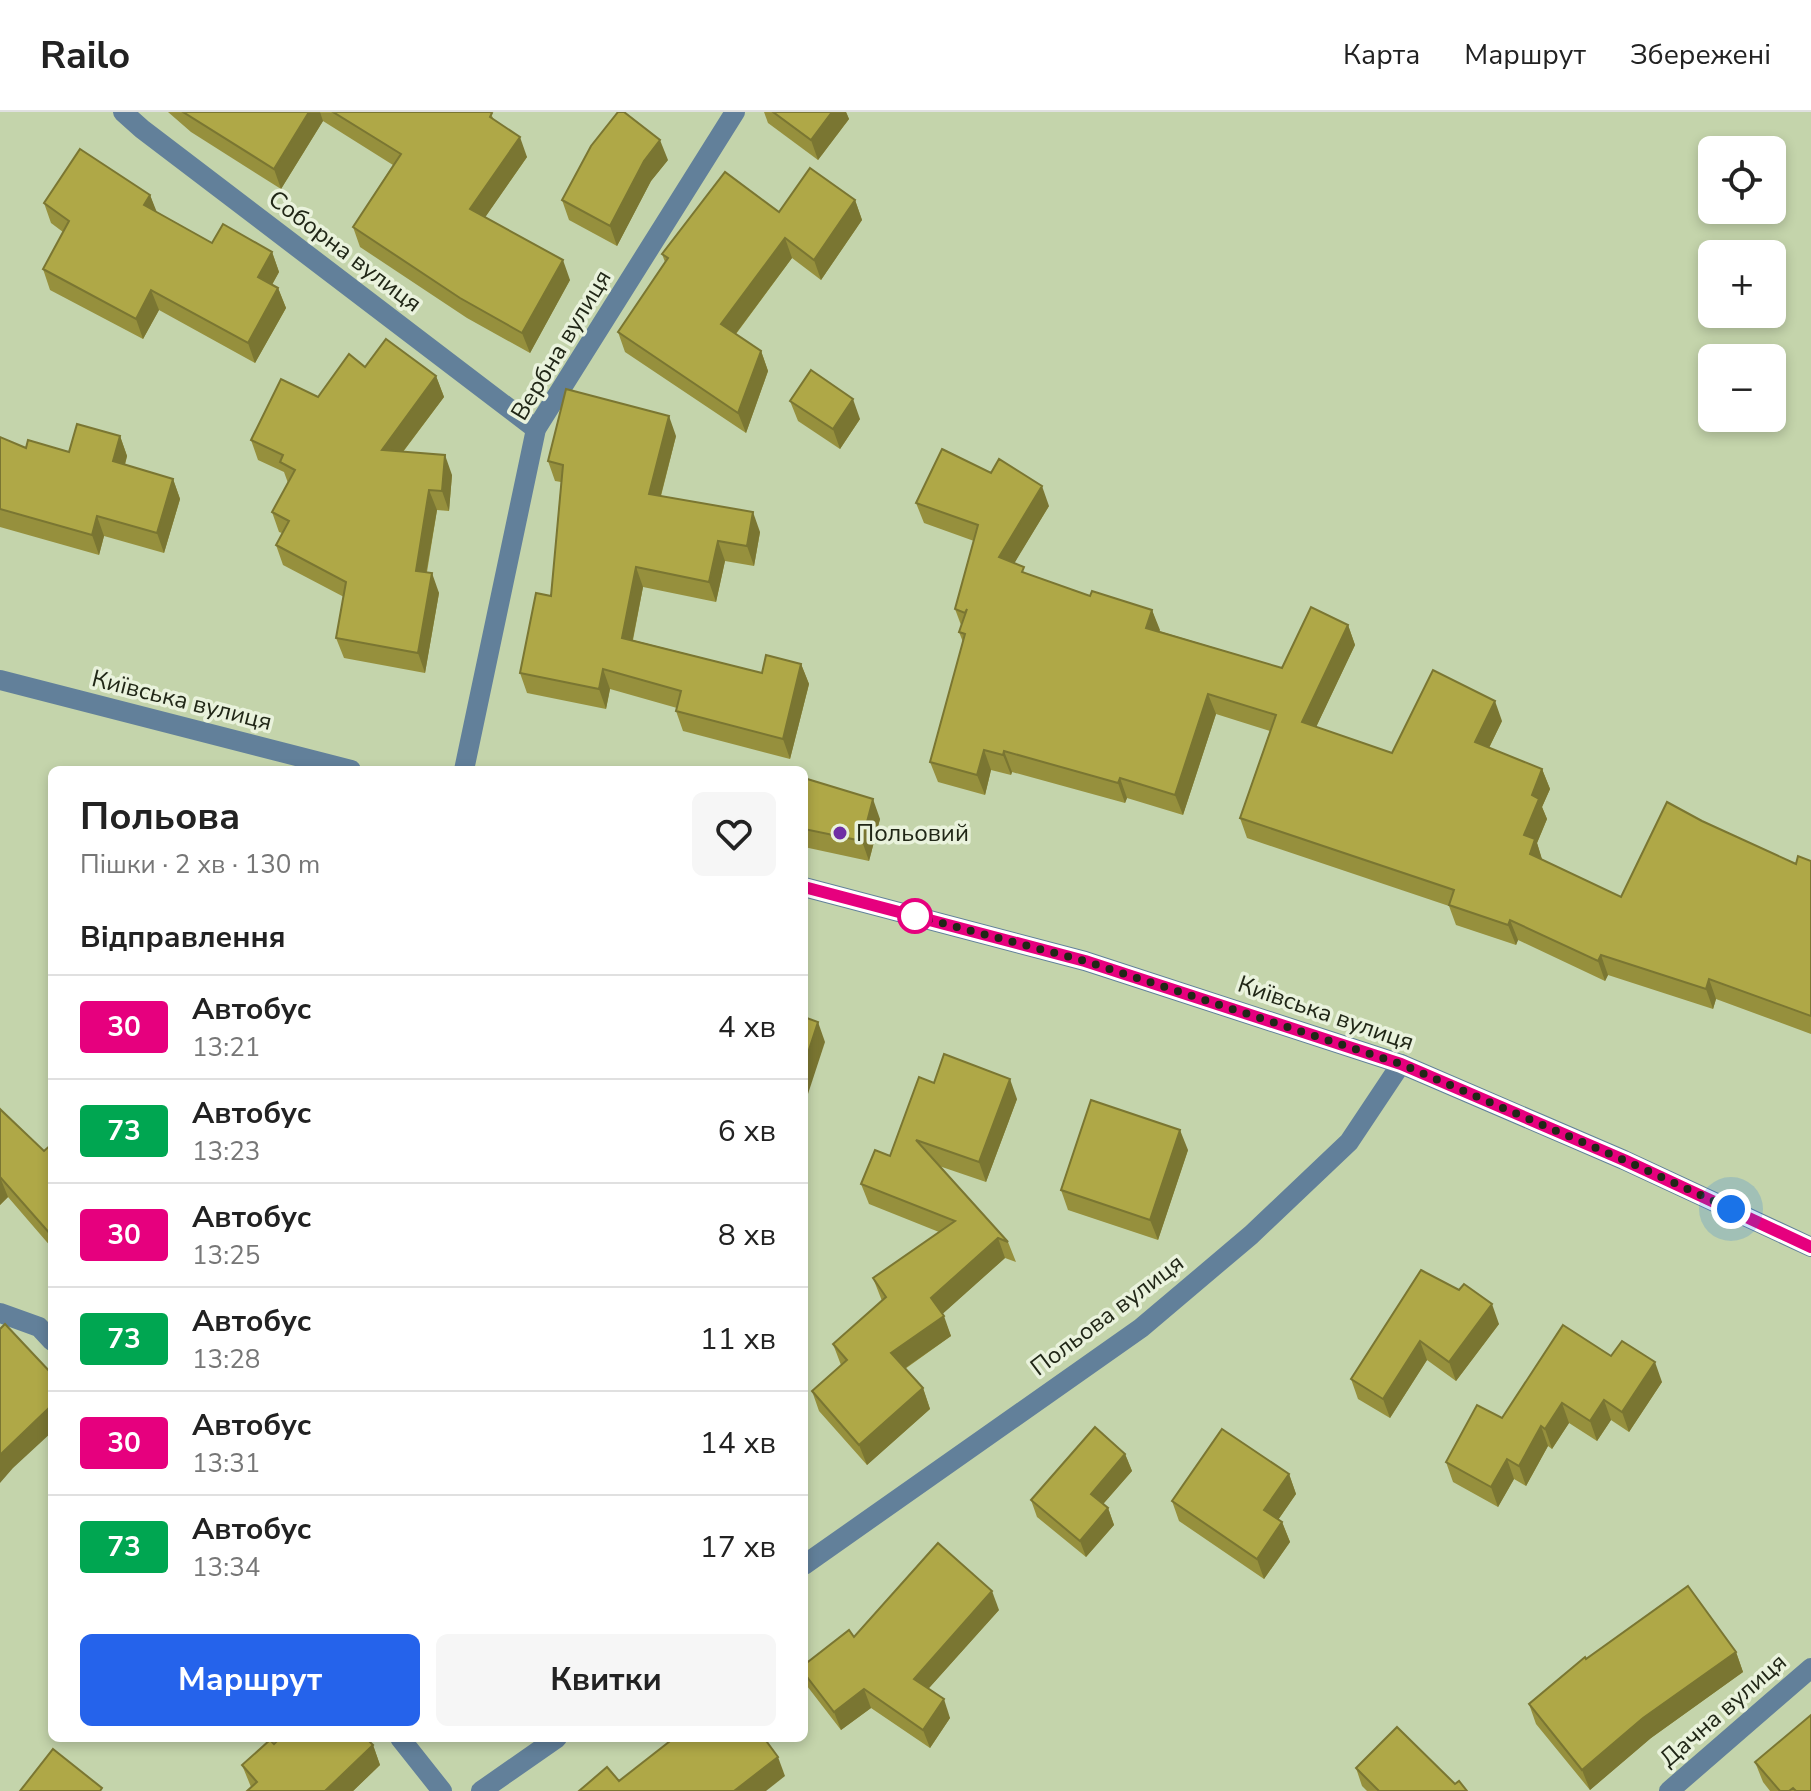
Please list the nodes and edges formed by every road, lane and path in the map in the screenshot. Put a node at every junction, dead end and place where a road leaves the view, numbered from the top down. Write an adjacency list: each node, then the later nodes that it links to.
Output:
1 (123, 112): 3 (street, Соборна вулиця)
2 (735, 112): 3 (street, Вербна вулиця)
3 (536, 429): 6 (street, Вербна вулиця)
4 (0, 680): 5 (street, Київська вулиця)
5 (335, 766)
6 (465, 766)
7 (808, 888): 8 (street, Київська вулиця)
8 (1401, 1064): 9 (street, Київська вулиця); 12 (street, Польова вулиця)
9 (1811, 1247)
10 (0, 1313): 11 (street)
11 (48, 1337)
12 (808, 1562)
13 (1811, 1668): 18 (street, Дачна вулиця)
14 (403, 1742): 16 (street)
15 (551, 1742): 17 (street)
16 (442, 1791)
17 (481, 1791)
18 (1669, 1791)

